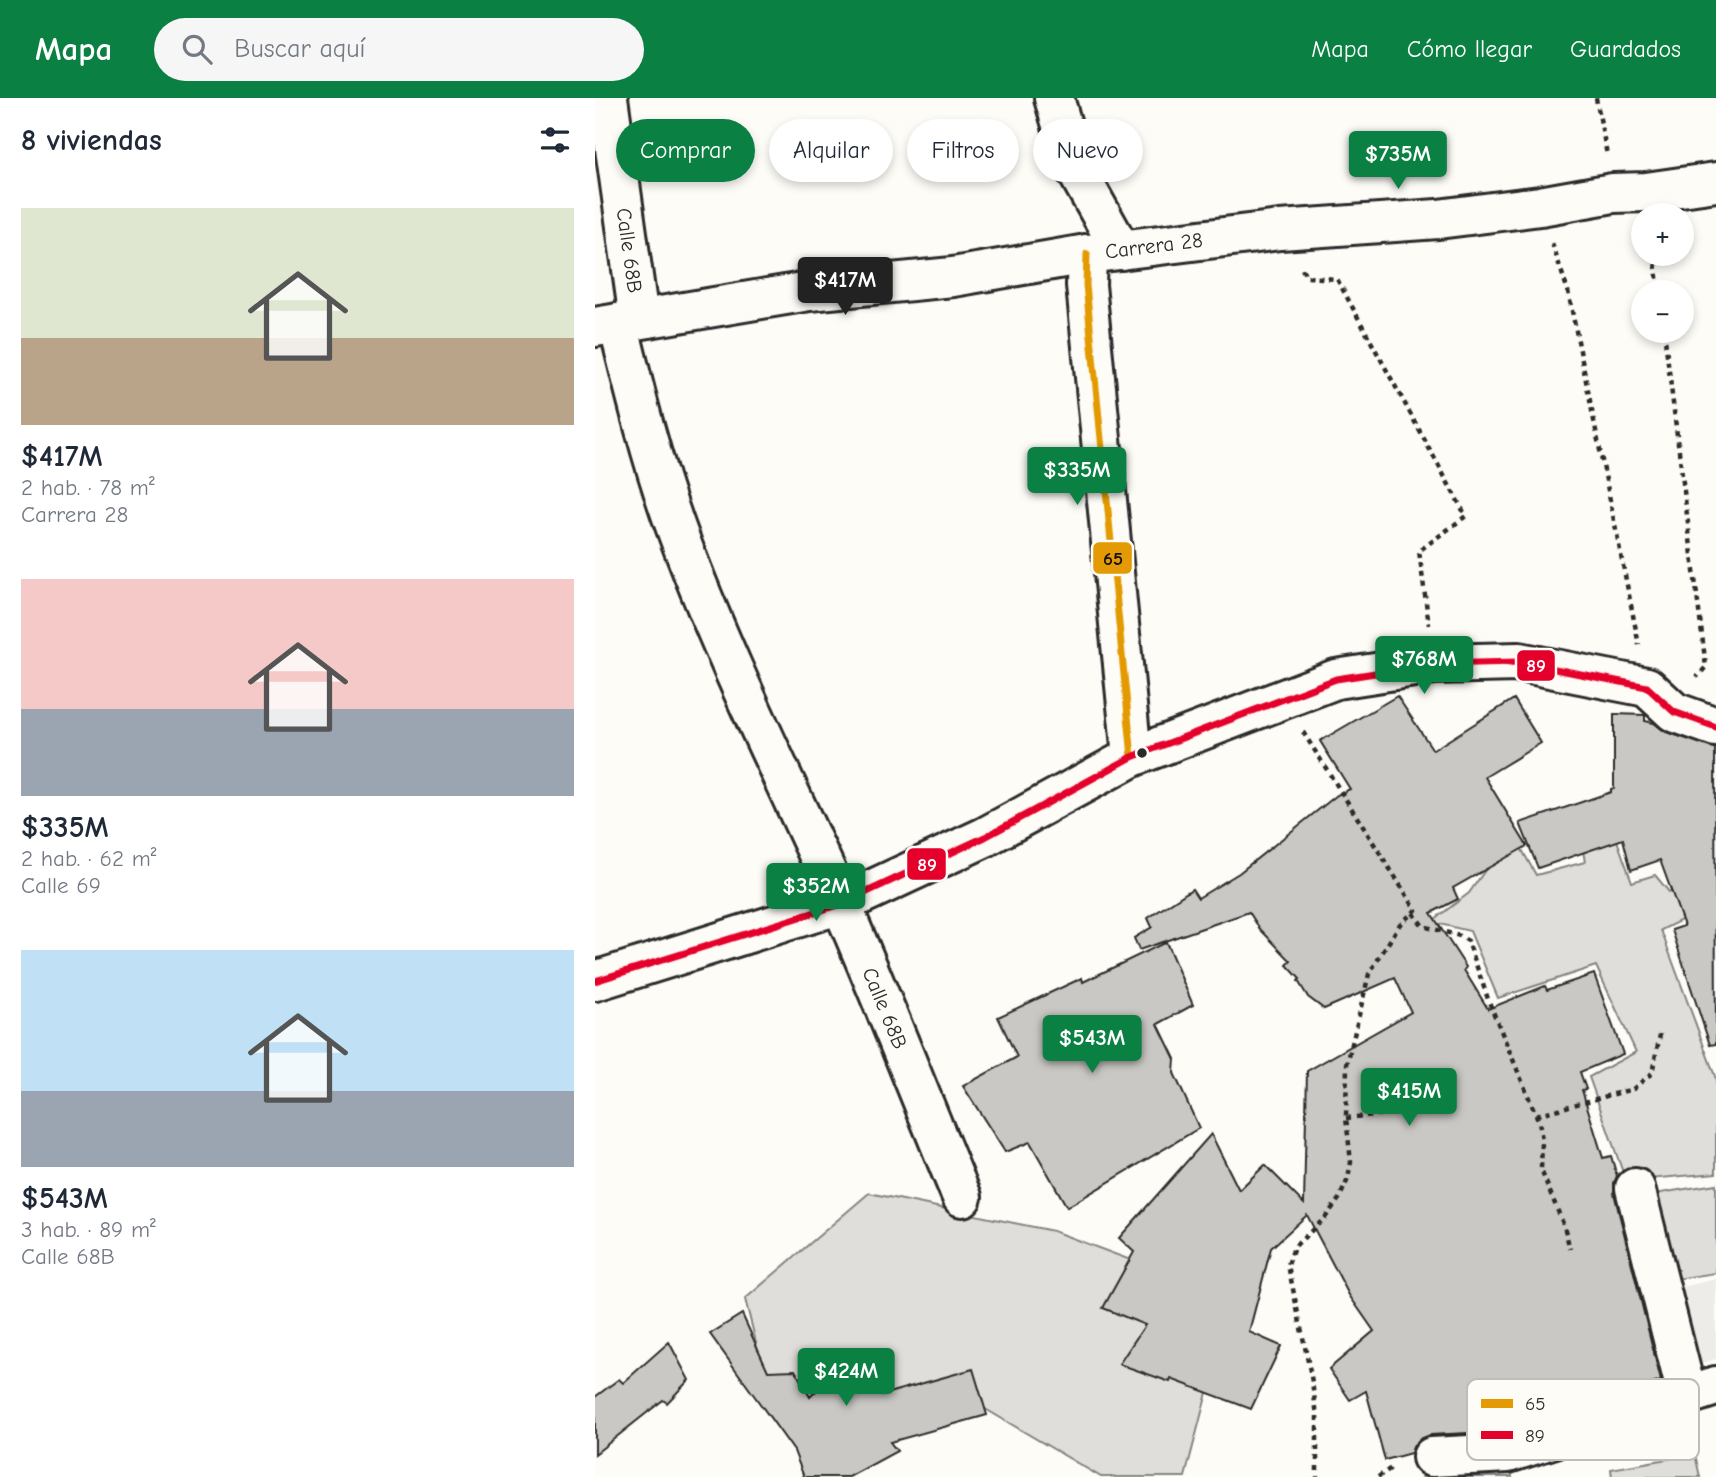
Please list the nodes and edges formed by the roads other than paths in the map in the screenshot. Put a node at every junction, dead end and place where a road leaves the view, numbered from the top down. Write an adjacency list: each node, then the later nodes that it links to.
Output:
1 (608, 98): 5 (street, Calle 68B)
2 (1054, 98): 4 (street)
3 (1716, 182): 4 (street, Carrera 28)
4 (1104, 252): 5 (street, Carrera 28); 7 (street)
5 (617, 323): 8 (street, Calle 68B)
6 (1716, 727): 7 (street)
7 (1132, 757): 8 (street)
8 (841, 904): 9 (street); 11 (street, Calle 68B)
9 (595, 981)
10 (1635, 1188): 12 (street)
11 (962, 1197)
12 (1698, 1379)
13 (1467, 1455): 14 (street)
14 (1432, 1457)

